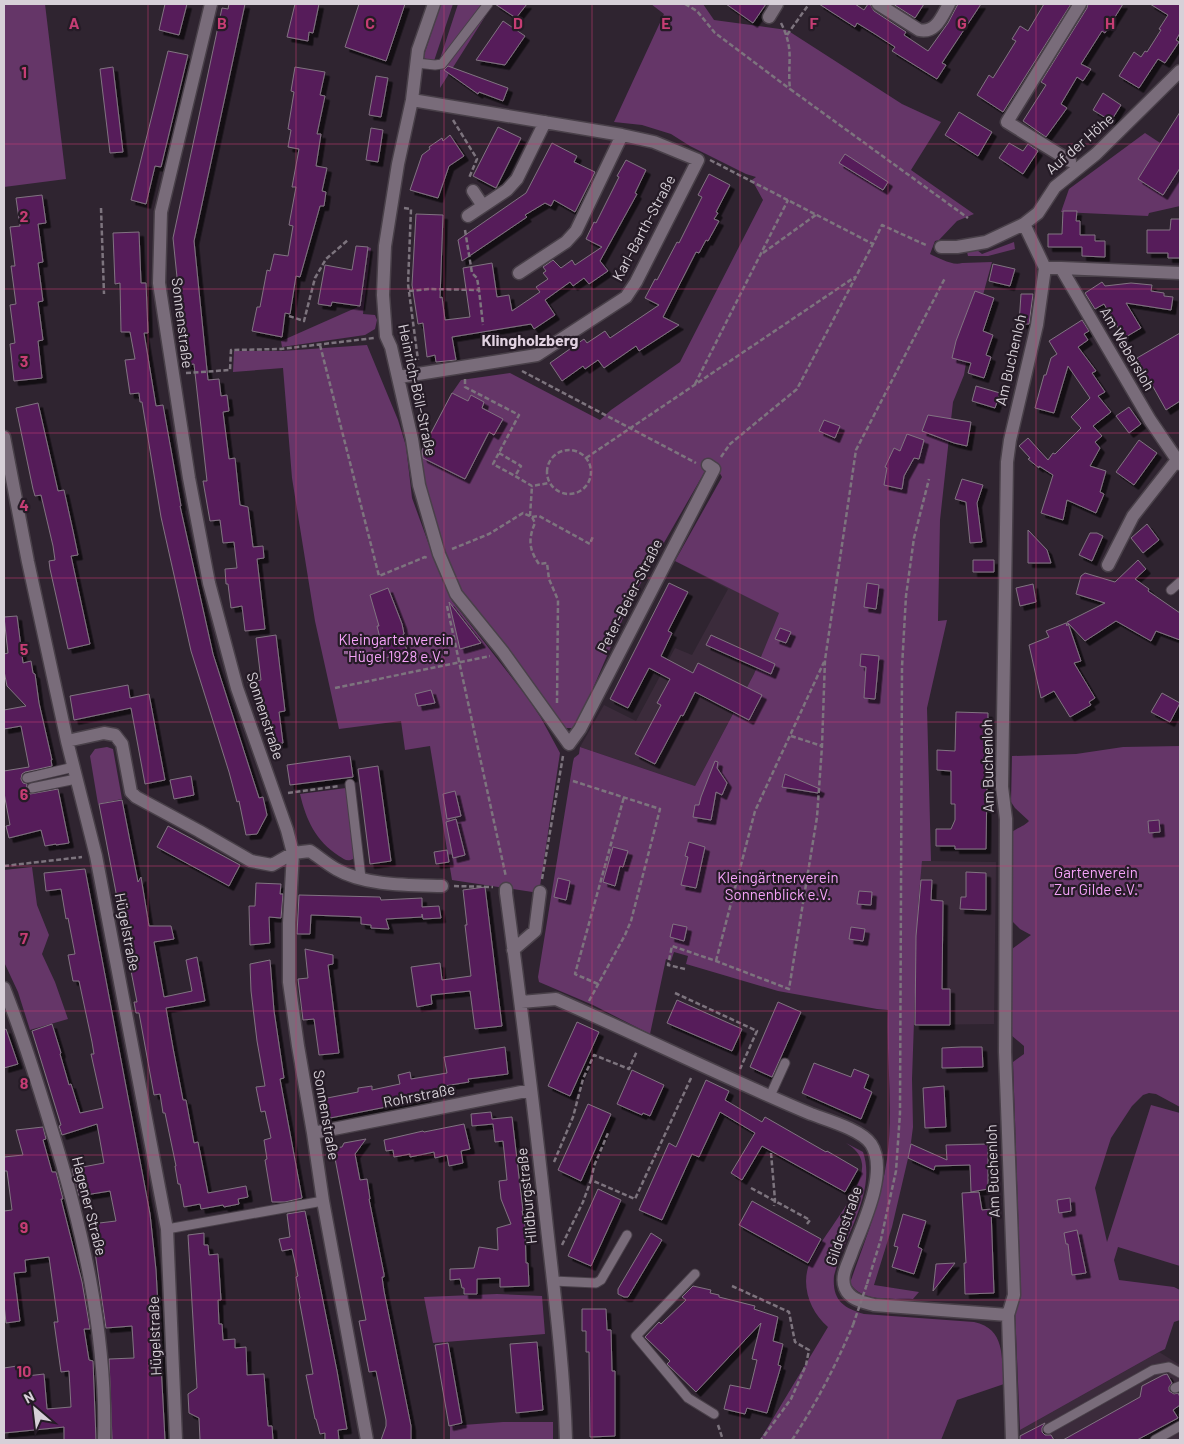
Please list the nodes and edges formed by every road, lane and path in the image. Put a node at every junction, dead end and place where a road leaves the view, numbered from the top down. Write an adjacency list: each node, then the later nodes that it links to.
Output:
1 (211, 4): 85 (street, Sonnenstraße)
2 (434, 4): 11 (street, Heinrich-Böll-Straße)
3 (488, 4): 11 (lane)
4 (685, 4): 13 (path)
5 (808, 4): 10 (path)
6 (878, 4): 7 (street)
7 (949, 4)
8 (1080, 4): 19 (street)
9 (773, 10): 10 (path)
10 (787, 35): 13 (path)
11 (416, 63): 14 (street, Heinrich-Böll-Straße)
12 (1180, 71): 19 (street, Auf der Höhe)
13 (790, 89): 27 (path)
14 (412, 100): 15 (street); 24 (street, Heinrich-Böll-Straße)
15 (442, 105): 16 (street); 20 (path)
16 (544, 122): 17 (street); 22 (street)
17 (622, 135): 18 (street); 35 (street)
18 (698, 160): 21 (path); 46 (street, Karl-Barth-Straße)
19 (1075, 165): 28 (street, Auf der Höhe)
20 (473, 190): 22 (street)
21 (788, 200): 25 (path); 32 (path)
22 (484, 206): 26 (street)
23 (101, 208): 41 (path)
24 (391, 208): 40 (path); 44 (street, Heinrich-Böll-Straße)
25 (817, 214): 30 (path); 32 (path)
26 (468, 216): 39 (path)
27 (968, 218)
28 (1024, 224): 31 (street, Auf der Höhe); 33 (street)
29 (348, 240): 42 (path)
30 (873, 244): 31 (path); 37 (path)
31 (941, 247)
32 (761, 254): 51 (path)
33 (1045, 268): 34 (street); 122 (street, Am Buchenloh)
34 (1061, 268): 36 (street); 56 (street, Am Webersloh)
35 (520, 273)
36 (1180, 273)
37 (856, 277): 51 (path); 57 (path)
38 (945, 278): 70 (path)
39 (479, 290): 40 (path); 43 (path)
40 (409, 291): 49 (path)
41 (104, 294)
42 (289, 316)
43 (483, 324)
44 (386, 336): 45 (path); 50 (street, Heinrich-Böll-Straße)
45 (320, 345): 48 (path); 64 (path)
46 (503, 361): 47 (street, Karl-Barth-Straße); 52 (path)
47 (465, 367): 49 (street, Karl-Barth-Straße); 54 (path)
48 (193, 372)
49 (420, 374): 50 (street, Karl-Barth-Straße)
50 (399, 377): 64 (street, Heinrich-Böll-Straße)
51 (694, 386): 52 (path)
52 (632, 429): 55 (path); 57 (path)
53 (4, 437): 75 (street, Hügelstraße)
54 (499, 453): 58 (path); 58 (path)
55 (586, 458): 60 (path); 60 (path)
56 (1179, 462): 65 (street, Am Webersloh)
57 (711, 467): 76 (street, Peter-Beier-Straße)
58 (515, 476): 61 (path)
59 (929, 479): 133 (path, bridge)
60 (549, 483): 61 (path)
61 (532, 486): 62 (path)
62 (531, 516): 63 (path); 64 (path); 73 (path)
63 (592, 536)
64 (435, 557): 69 (street, Heinrich-Böll-Straße)
65 (1108, 565)
66 (1180, 582): 67 (lane)
67 (1171, 590)
68 (447, 606): 71 (path)
69 (503, 652): 71 (path); 73 (street, Heinrich-Böll-Straße)
70 (825, 660): 74 (path); 77 (path)
71 (460, 663): 72 (path); 90 (path)
72 (335, 688)
73 (557, 726): 76 (street, Heinrich-Böll-Straße)
74 (791, 736): 77 (path); 93 (path)
75 (67, 741): 78 (street, Hügelstraße); 85 (street)
76 (569, 744): 91 (path)
77 (822, 746): 93 (path)
78 (75, 773): 79 (lane); 82 (lane); 86 (street, Hügelstraße)
79 (27, 778)
80 (573, 781): 84 (path)
81 (350, 784): 83 (path); 88 (lane)
82 (32, 788)
83 (296, 790)
84 (624, 797): 95 (path); 95 (path)
85 (293, 853): 88 (street); 106 (street, Sonnenstraße)
86 (96, 856): 87 (path); 116 (street, Hügelstraße)
87 (4, 866)
88 (361, 878): 89 (street)
89 (442, 886): 90 (path)
90 (506, 889): 92 (street, Hildburgstraße)
91 (540, 892): 92 (street)
92 (514, 950): 98 (street, Hildburgstraße)
93 (716, 961): 94 (path)
94 (685, 969)
95 (598, 984): 99 (path)
96 (4, 988): 127 (street, Hagener Straße)
97 (675, 994): 103 (path)
98 (521, 1002): 99 (street, Gildenstraße); 104 (street, Hildburgstraße)
99 (583, 1011): 100 (street, Gildenstraße)
100 (642, 1038): 101 (street, Gildenstraße); 109 (path)
101 (698, 1063): 103 (street, Gildenstraße); 110 (path)
102 (785, 1063): 105 (lane)
103 (735, 1080): 105 (street, Gildenstraße)
104 (531, 1090): 106 (street, Rohrstraße); 118 (street, Hildburgstraße)
105 (770, 1096): 122 (street, Gildenstraße)
106 (313, 1133): 113 (street, Sonnenstraße)
107 (608, 1133): 110 (path)
108 (771, 1153): 112 (path)
109 (552, 1165)
110 (591, 1180): 118 (path)
111 (751, 1188): 112 (path)
112 (775, 1200): 114 (path); 115 (path)
113 (323, 1201): 116 (lane); 129 (street, Sonnenstraße)
114 (774, 1206)
115 (806, 1224)
116 (167, 1229): 128 (street, Hügelstraße)
117 (627, 1234): 120 (lane)
118 (551, 1264): 120 (street, Hildburgstraße)
119 (695, 1274): 124 (lane)
120 (553, 1281): 130 (street, Hildburgstraße)
121 (732, 1286): 132 (path)
122 (1008, 1316): 134 (street)
123 (1180, 1373): 126 (lane)
124 (714, 1414): 131 (path)
125 (1180, 1426): 135 (lane)
126 (1048, 1429)
127 (104, 1440)
128 (176, 1440)
129 (367, 1440)
130 (566, 1440)
131 (724, 1440)
132 (761, 1440)
133 (792, 1440)
134 (1012, 1440)
135 (1156, 1440)

